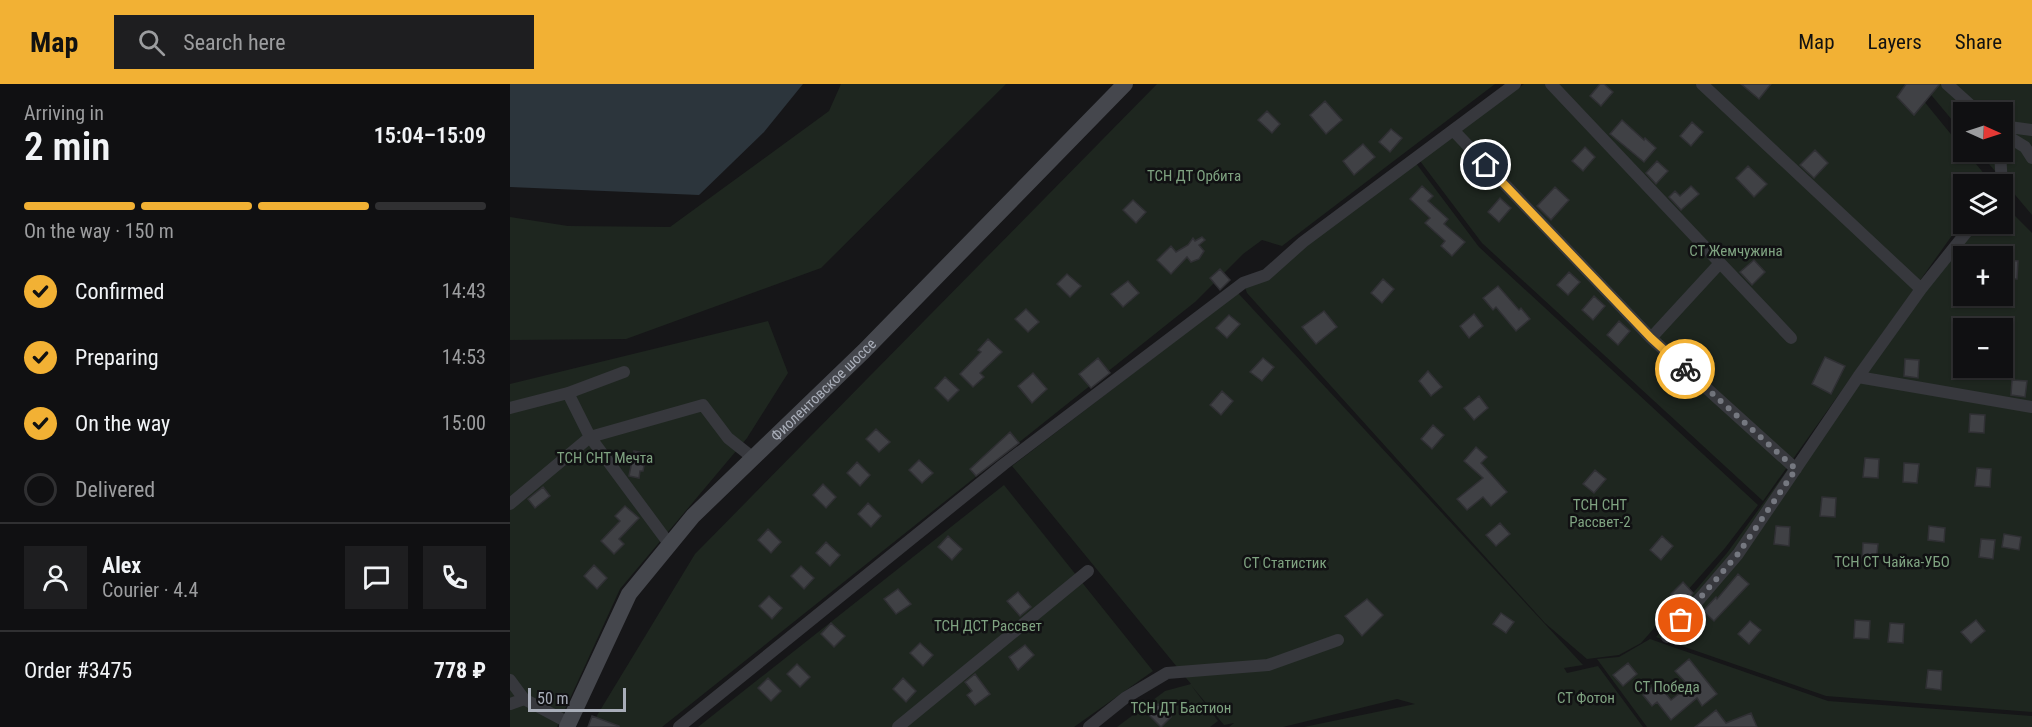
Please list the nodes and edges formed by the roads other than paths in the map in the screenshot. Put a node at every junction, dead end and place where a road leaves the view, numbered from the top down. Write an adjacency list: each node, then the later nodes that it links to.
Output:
1 (1125, 84): 23 (main road, Фиолентовское шоссе)
2 (1515, 84): 8 (street)
3 (1551, 84): 13 (street)
4 (1702, 84): 14 (street)
5 (1947, 84): 6 (street)
6 (1967, 102)
7 (2013, 127): 9 (street)
8 (1453, 130): 15 (street); 34 (street)
9 (2032, 130)
10 (2013, 140): 11 (street)
11 (2032, 158)
12 (1965, 234): 14 (street)
13 (1720, 263): 15 (street); 16 (street)
14 (1921, 289): 18 (street)
15 (1651, 338): 24 (street)
16 (1791, 338)
17 (624, 372): 19 (street)
18 (1858, 377): 20 (street); 24 (street)
19 (568, 393): 21 (street); 22 (street)
20 (2032, 407)
21 (510, 408)
22 (590, 437): 23 (street); 25 (street); 26 (street)
23 (752, 457): 26 (main road, Фиолентовское шоссе)
24 (1796, 469): 28 (street)
25 (510, 504)
26 (670, 544): 33 (main road, Фиолентовское шоссе)
27 (1088, 571): 35 (street)
28 (1667, 637)
29 (1338, 640): 36 (street)
30 (510, 680): 31 (street)
31 (524, 699): 32 (street); 33 (street)
32 (510, 704)
33 (568, 725)
34 (679, 727)
35 (898, 727)
36 (1089, 727)

